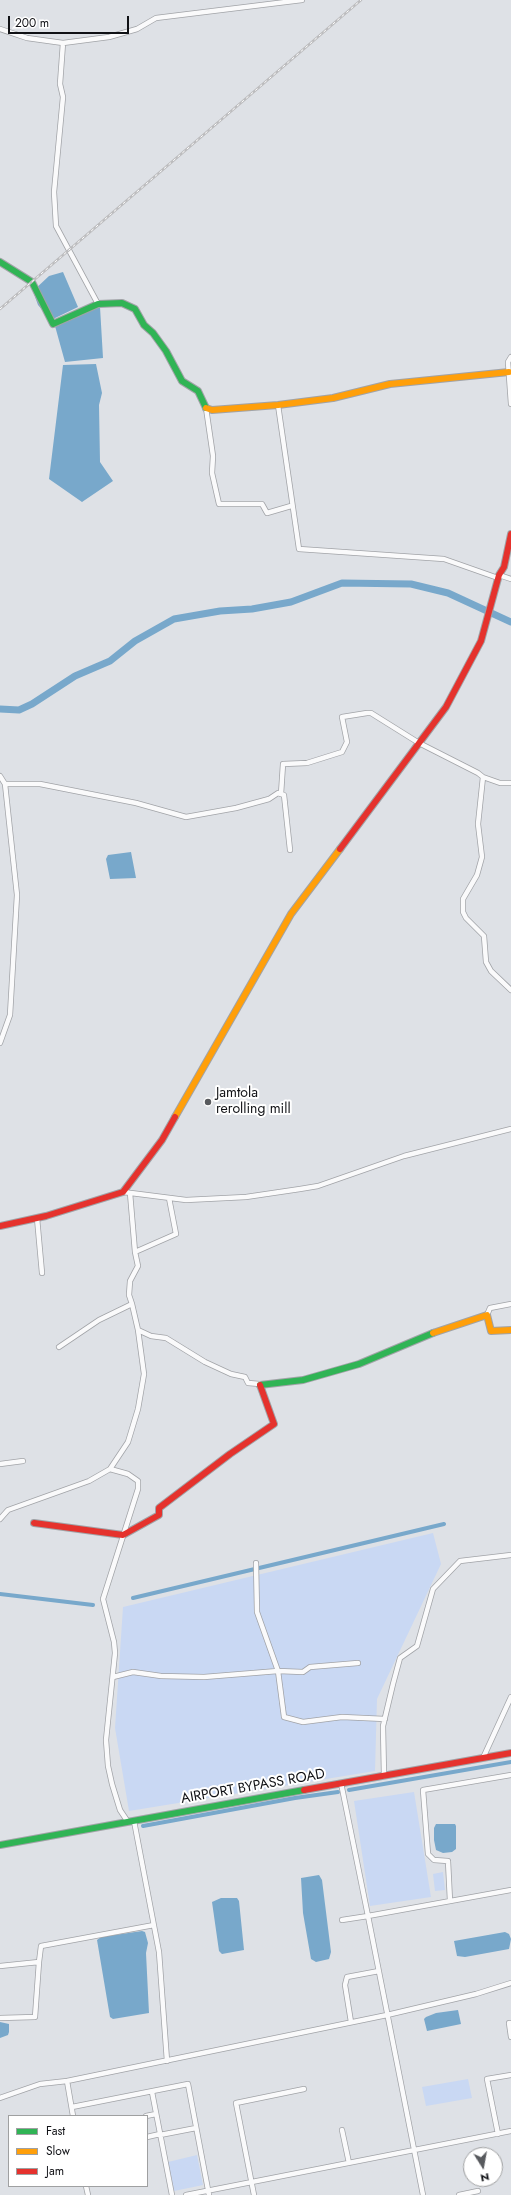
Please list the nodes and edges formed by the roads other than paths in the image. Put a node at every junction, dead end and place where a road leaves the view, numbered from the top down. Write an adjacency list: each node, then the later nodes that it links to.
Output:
1 (302, 0): 3 (street)
2 (0, 29): 3 (street)
3 (63, 43): 5 (street)
4 (0, 262): 5 (street)
5 (98, 304): 10 (street)
6 (511, 357): 7 (street)
7 (509, 372): 8 (street); 9 (street)
8 (511, 404)
9 (278, 405): 10 (street); 11 (street)
10 (206, 408): 11 (street)
11 (291, 506): 13 (street)
12 (511, 534): 13 (street)
13 (498, 576): 14 (street); 15 (street)
14 (511, 579)
15 (419, 744): 17 (street); 20 (street); 25 (street)
16 (0, 776): 19 (street)
17 (482, 777): 18 (street); 22 (street)
18 (511, 783)
19 (5, 784): 20 (street); 23 (street)
20 (281, 794): 21 (street)
21 (290, 850)
22 (511, 990)
23 (0, 1043)
24 (511, 1128): 27 (street)
25 (123, 1192): 26 (street); 28 (street)
26 (130, 1193): 27 (street); 30 (street)
27 (169, 1198): 30 (street)
28 (37, 1218): 29 (street); 31 (street)
29 (0, 1226)
30 (135, 1252): 32 (street)
31 (42, 1273)
32 (132, 1304): 35 (street); 37 (street)
33 (511, 1304): 34 (street)
34 (487, 1315): 36 (street); 38 (street)
35 (138, 1330): 38 (street); 41 (street)
36 (511, 1330)
37 (59, 1348)
38 (260, 1384): 44 (street)
39 (23, 1461): 40 (street)
40 (0, 1464)
41 (110, 1469): 42 (street); 44 (street)
42 (0, 1519)
43 (34, 1523): 44 (street)
44 (123, 1535): 49 (street)
45 (511, 1555): 51 (street)
46 (256, 1563): 48 (street)
47 (358, 1664): 48 (street)
48 (278, 1672): 49 (street); 51 (street)
49 (113, 1677): 58 (street)
50 (511, 1696): 53 (street)
51 (385, 1719): 55 (street)
52 (511, 1753): 53 (street, AIRPORT BYPASS ROAD)
53 (483, 1758): 55 (street, AIRPORT BYPASS ROAD)
54 (511, 1775): 61 (street)
55 (384, 1776): 56 (street, AIRPORT BYPASS ROAD)
56 (341, 1784): 57 (street, AIRPORT BYPASS ROAD); 62 (street)
57 (134, 1821): 58 (street, AIRPORT BYPASS ROAD); 64 (street)
58 (128, 1822): 59 (street, AIRPORT BYPASS ROAD)
59 (0, 1845)
60 (511, 1890): 61 (street)
61 (450, 1901): 62 (street)
62 (368, 1916): 63 (street); 67 (street)
63 (342, 1920)
64 (154, 1925): 65 (street); 74 (street)
65 (39, 1962): 66 (street); 70 (street)
66 (0, 1966)
67 (379, 1971): 69 (street); 71 (street)
68 (511, 1983): 69 (street)
69 (387, 2015): 71 (street); 90 (street)
70 (0, 2018)
71 (351, 2022): 74 (street)
72 (511, 2023): 73 (street)
73 (511, 2037)
74 (167, 2061): 76 (street)
75 (511, 2075): 87 (street)
76 (67, 2081): 79 (street); 80 (street)
77 (304, 2089): 92 (street)
78 (152, 2092): 80 (street); 81 (street); 84 (street)
79 (0, 2098)
80 (72, 2107): 82 (street)
81 (156, 2114): 83 (street); 88 (street)
82 (73, 2115)
83 (148, 2116)
84 (196, 2128): 88 (street); 94 (street)
85 (342, 2130): 91 (street)
86 (511, 2131): 87 (street)
87 (498, 2134): 90 (street)
88 (160, 2135): 89 (street); 95 (street)
89 (148, 2137)
90 (414, 2150): 91 (street); 98 (street)
91 (349, 2163): 92 (street)
92 (252, 2182): 94 (street); 97 (street)
93 (478, 2191): 99 (street)
94 (208, 2193): 96 (street)
95 (172, 2195)
96 (186, 2195)
97 (254, 2195)
98 (423, 2195)
99 (459, 2195)

